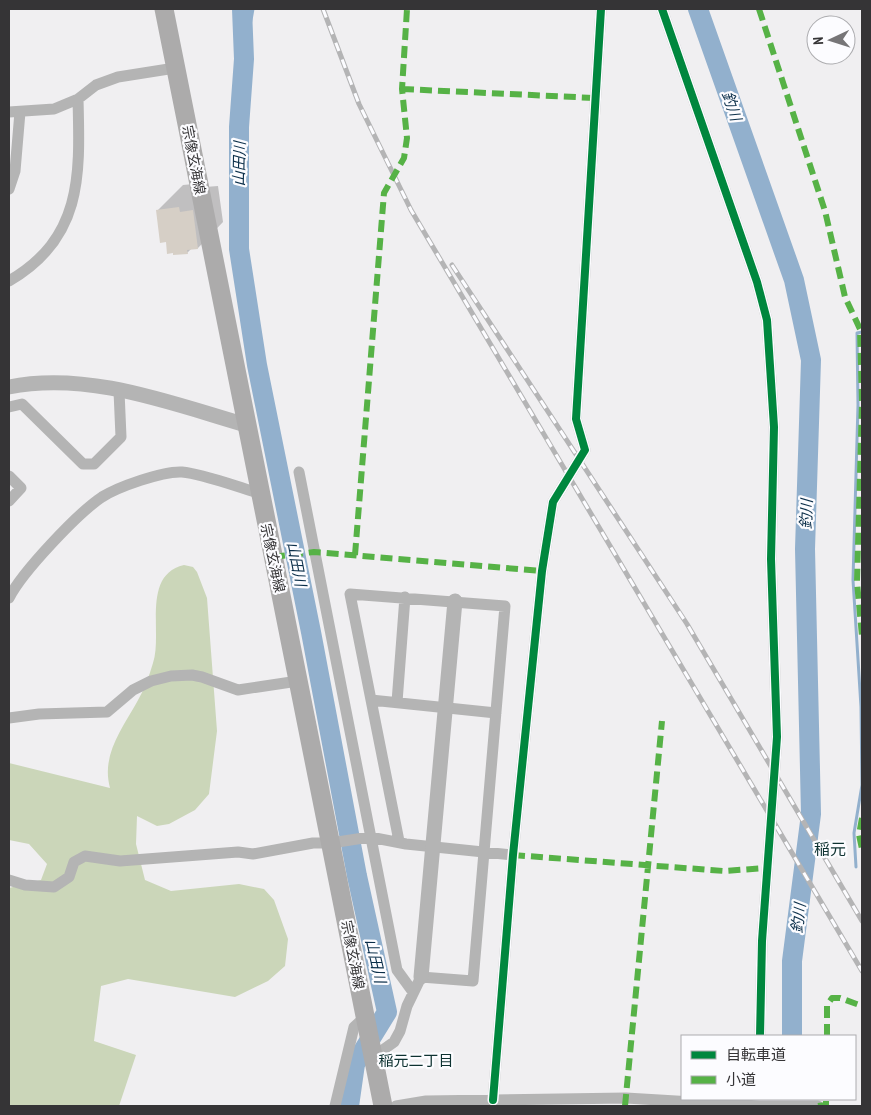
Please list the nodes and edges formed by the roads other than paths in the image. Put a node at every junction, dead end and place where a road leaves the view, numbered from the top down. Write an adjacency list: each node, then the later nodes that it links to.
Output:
1 (164, 9): 4 (main road, 宗像玄海線)
2 (601, 9): 31 (street)
3 (662, 9): 36 (street)
4 (175, 68): 5 (street); 12 (main road, 宗像玄海線)
5 (78, 99): 6 (street); 8 (street)
6 (14, 112): 7 (street)
7 (9, 190)
8 (9, 281)
9 (9, 387): 10 (street)
10 (119, 391): 11 (street); 12 (street)
11 (9, 407)
12 (246, 424): 15 (main road, 宗像玄海線)
13 (299, 472): 26 (street)
14 (9, 476): 16 (street)
15 (259, 493): 18 (street); 20 (main road, 宗像玄海線)
16 (9, 502)
17 (405, 597): 19 (street); 21 (street); 22 (street)
18 (9, 598)
19 (455, 601): 23 (street); 24 (street)
20 (298, 681): 25 (street); 28 (main road, 宗像玄海線)
21 (371, 700): 22 (street); 27 (street)
22 (397, 702): 23 (street)
23 (446, 706): 24 (street); 29 (street)
24 (496, 713): 30 (street)
25 (9, 718)
26 (370, 837): 27 (street); 28 (street); 34 (street)
27 (399, 841): 29 (street)
28 (331, 843): 32 (street); 35 (main road, 宗像玄海線)
29 (433, 846): 30 (street); 33 (street)
30 (484, 852): 31 (street); 33 (street)
31 (513, 855): 38 (street)
32 (9, 880)
33 (421, 977): 34 (street)
34 (413, 992): 37 (street)
35 (365, 1017): 37 (main road, 宗像玄海線); 40 (street)
36 (760, 1035)
37 (373, 1057): 41 (main road, 宗像玄海線)
38 (499, 1102): 39 (street); 42 (street)
39 (760, 1103): 43 (street)
40 (335, 1106)
41 (383, 1106)
42 (396, 1106)
43 (818, 1106)

